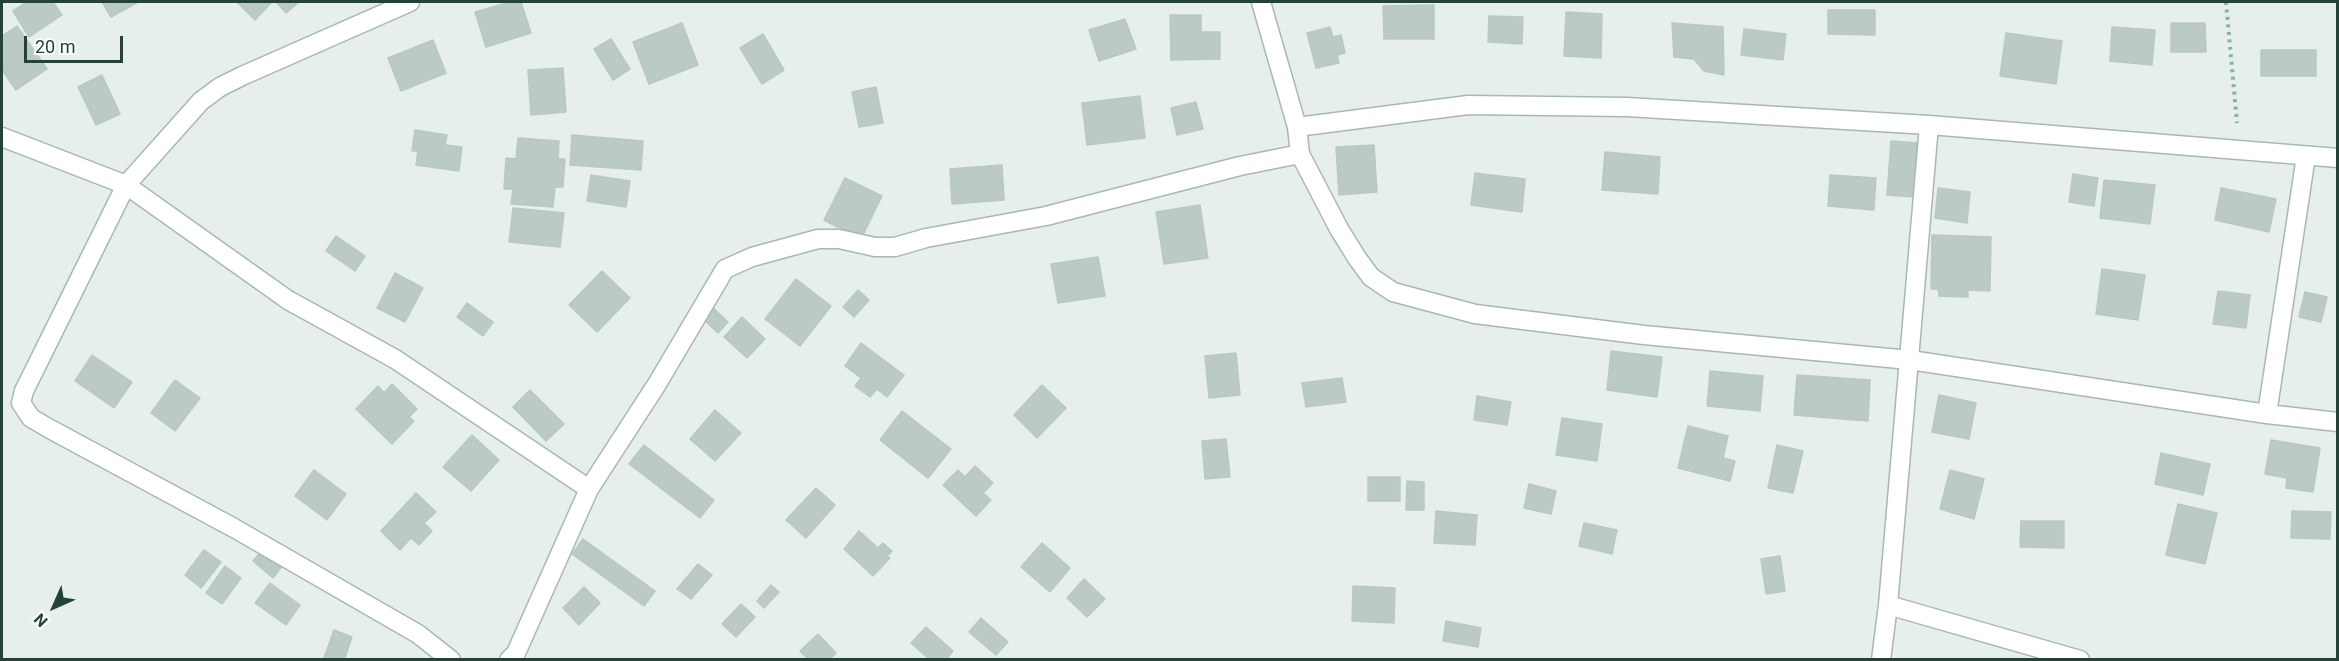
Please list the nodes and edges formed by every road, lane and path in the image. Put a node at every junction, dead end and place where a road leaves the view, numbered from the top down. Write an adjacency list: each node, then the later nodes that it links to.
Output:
1 (410, 2): 11 (street)
2 (1261, 2): 5 (street)
3 (2226, 2): 7 (path)
4 (1929, 125): 5 (street); 7 (street); 12 (street)
5 (1297, 127): 8 (street)
6 (2, 137): 11 (street)
7 (2240, 152): 9 (street)
8 (1300, 154): 12 (street); 15 (street)
9 (2306, 156): 10 (street); 13 (street)
10 (2337, 159)
11 (126, 185): 15 (street); 17 (street)
12 (1910, 360): 13 (street); 16 (street)
13 (2266, 414): 14 (street)
14 (2337, 422)
15 (589, 489): 18 (street)
16 (1888, 605): 19 (street); 20 (street)
17 (451, 660)
18 (509, 660)
19 (1881, 660)
20 (2080, 660)

